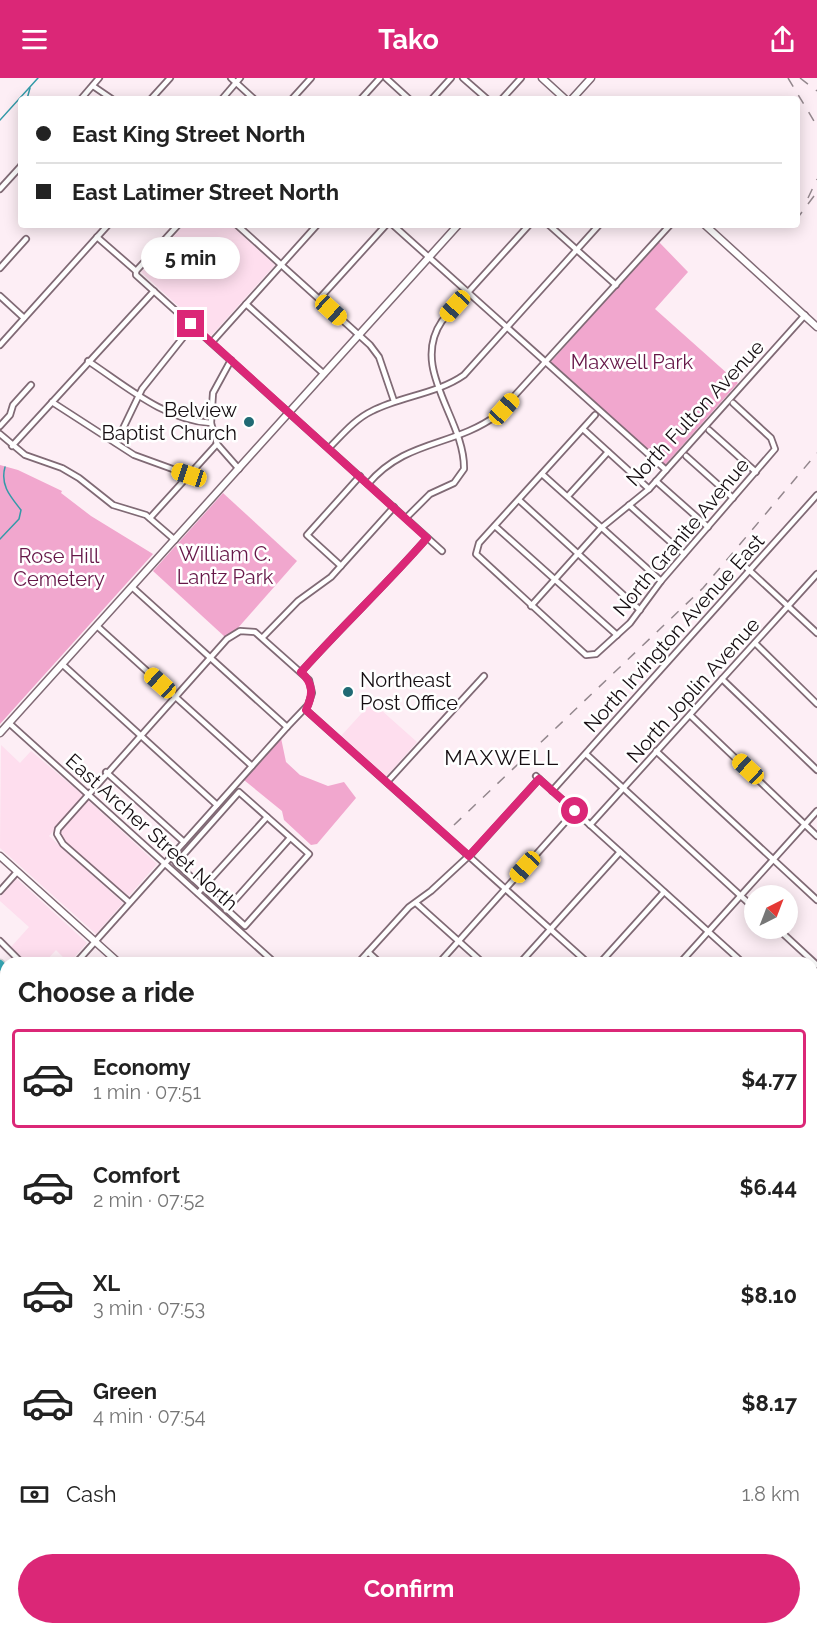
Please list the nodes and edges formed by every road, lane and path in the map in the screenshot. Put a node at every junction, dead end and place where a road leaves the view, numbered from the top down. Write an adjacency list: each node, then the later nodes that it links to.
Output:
1 (99, 78): 13 (street)
2 (170, 78): 16 (street)
3 (231, 78): 12 (street)
4 (311, 78): 19 (street)
5 (380, 78): 20 (street)
6 (386, 78): 21 (street)
7 (451, 78): 22 (street)
8 (463, 78): 23 (street)
9 (521, 78): 24 (street)
10 (542, 78): 25 (main road)
11 (591, 78): 26 (main road)
12 (238, 80): 17 (street); 18 (street)
13 (93, 86): 14 (street); 15 (street)
14 (84, 96)
15 (108, 96)
16 (154, 96)
17 (225, 96)
18 (251, 96)
19 (295, 96)
20 (364, 96)
21 (406, 96)
22 (435, 96)
23 (484, 96)
24 (505, 96)
25 (562, 96)
26 (575, 96)
27 (18, 169): 28 (street)
28 (0, 189)
29 (106, 228): 42 (street)
30 (175, 228): 48 (street)
31 (241, 228): 41 (street)
32 (314, 228): 46 (street)
33 (383, 228): 53 (street)
34 (396, 228): 45 (street)
35 (455, 228): 45 (main road)
36 (526, 228): 51 (street)
37 (552, 228): 44 (street)
38 (596, 228): 44 (street)
39 (667, 228): 49 (street)
40 (708, 228): 55 (main road)
41 (243, 230): 46 (street)
42 (98, 237): 48 (street); 56 (street)
43 (26, 239): 47 (street)
44 (577, 250): 49 (street); 58 (street)
45 (429, 257): 51 (street); 60 (main road)
46 (281, 265): 53 (street); 54 (street)
47 (0, 268)
48 (136, 271): 50 (street)
49 (616, 285): 65 (street)
50 (154, 291): 57 (street); 64 (street)
51 (468, 292): 58 (street); 68 (street)
52 (0, 296): 56 (street)
53 (319, 299): 60 (street)
54 (246, 304): 61 (street); 66 (street)
55 (805, 315): 59 (main road); 88 (street, North Fulton Avenue)
56 (24, 318): 62 (street)
57 (193, 325): 61 (street); 69 (street)
58 (507, 327): 65 (street); 68 (street)
59 (817, 327)
60 (360, 335): 66 (main road); 70 (street)
61 (212, 342): 63 (street)
62 (0, 345)
63 (231, 360): 73 (street); 75 (street)
64 (88, 361): 69 (street); 71 (street)
65 (546, 363): 80 (street); 88 (street)
66 (324, 374): 73 (main road)
67 (31, 386): 76 (street)
68 (439, 386): 70 (street); 80 (street)
69 (139, 394): 75 (street); 81 (street)
70 (394, 401): 84 (street)
71 (52, 402): 81 (street); 83 (street)
72 (733, 403): 89 (street, North Granite Avenue)
73 (290, 413): 84 (street); 87 (main road)
74 (595, 415): 77 (street)
75 (211, 423): 82 (street)
76 (0, 426)
77 (583, 429): 85 (street); 90 (street)
78 (710, 430): 89 (street)
79 (0, 434): 83 (street)
80 (456, 436): 94 (street); 103 (street)
81 (116, 443): 91 (street)
82 (217, 444): 87 (street); 91 (street)
83 (12, 446): 102 (street)
84 (329, 448): 92 (street)
85 (608, 452): 95 (street); 97 (street)
86 (686, 456): 98 (street)
87 (238, 469): 108 (main road)
88 (666, 470): 93 (street, North Fulton Avenue)
89 (756, 472): 98 (street, North Granite Avenue)
90 (542, 474): 97 (street); 99 (street)
91 (189, 475): 102 (street)
92 (360, 476): 94 (street); 113 (street)
93 (656, 481): 95 (street, North Fulton Avenue); 105 (street)
94 (368, 484): 101 (street)
95 (650, 489): 100 (street, North Fulton Avenue)
96 (817, 495): 114 (street, North Irvington Avenue East)
97 (568, 496): 106 (street)
98 (733, 498): 105 (street, North Granite Avenue)
99 (519, 500): 104 (street); 110 (street)
100 (628, 505): 106 (street, North Fulton Avenue); 111 (street)
101 (394, 507): 103 (street); 113 (street)
102 (150, 518): 108 (street)
103 (406, 518): 107 (street)
104 (495, 526): 116 (street); 120 (street)
105 (708, 527): 111 (street, North Granite Avenue)
106 (601, 528): 110 (street, North Fulton Avenue); 117 (street)
107 (427, 538): 109 (street); 129 (street)
108 (175, 540): 118 (main road)
109 (442, 551)
110 (579, 554): 116 (street, North Fulton Avenue); 121 (street)
111 (684, 554): 117 (street, North Granite Avenue)
112 (735, 557): 114 (street)
113 (341, 566): 125 (street)
114 (750, 571): 119 (street); 141 (street, North Irvington Avenue East)
115 (817, 574): 119 (street, North Joplin Avenue)
116 (555, 579): 120 (street, North Fulton Avenue); 124 (street)
117 (661, 581): 121 (street, North Granite Avenue)
118 (132, 587): 122 (main road); 127 (street)
119 (789, 605): 123 (street); 126 (street, North Joplin Avenue)
120 (531, 606): 124 (street, North Granite Avenue)
121 (640, 610): 124 (street, North Granite Avenue)
122 (97, 626): 128 (main road); 132 (street)
123 (817, 633)
124 (617, 635)
125 (263, 638): 127 (street); 129 (street)
126 (755, 643): 131 (street, North Joplin Avenue); 133 (street)
127 (210, 657): 132 (street); 137 (street)
128 (62, 664): 136 (main road); 139 (street)
129 (301, 672): 134 (street)
130 (484, 676): 145 (street)
131 (722, 679): 135 (street, North Joplin Avenue); 143 (street)
132 (175, 696): 139 (street); 142 (street)
133 (817, 704)
134 (306, 710): 137 (street); 145 (street)
135 (690, 715): 140 (street, North Joplin Avenue); 153 (street)
136 (9, 723): 138 (main road); 148 (street, East Archer Street North)
137 (287, 727): 142 (street)
138 (0, 733)
139 (140, 735): 144 (street); 149 (street)
140 (656, 752): 146 (street, North Joplin Avenue); 162 (street)
141 (586, 754): 146 (street); 147 (street, North Irvington Avenue East)
142 (252, 766): 149 (street)
143 (817, 770)
144 (106, 772): 148 (street); 157 (street)
145 (387, 782): 161 (street)
146 (624, 788): 154 (street, North Joplin Avenue); 171 (street)
147 (552, 791): 150 (street); 161 (street)
148 (88, 794): 163 (street, East Archer Street North); 174 (street)
149 (217, 805): 157 (street)
150 (575, 811): 154 (street); 167 (street)
151 (817, 811): 153 (street)
152 (267, 817): 156 (street); 164 (street); 166 (street)
153 (805, 824): 155 (street); 162 (street)
154 (590, 825): 158 (street)
155 (817, 836)
156 (290, 838): 176 (street); 176 (street, East Archer Street North)
157 (184, 842): 160 (street)
158 (620, 852): 169 (street); 178 (street)
159 (0, 856): 165 (main road)
160 (171, 856): 163 (street); 164 (street, East Archer Street North)
161 (469, 856): 167 (street); 175 (street)
162 (773, 860): 171 (street); 173 (street)
163 (165, 863): 170 (street, East Archer Street North); 174 (street)
164 (176, 863): 166 (street, East Archer Street North)
165 (18, 872): 168 (street); 182 (main road)
166 (202, 888): 170 (street); 176 (street, East Archer Street North)
167 (505, 889): 178 (street); 183 (street)
168 (0, 891)
169 (664, 892): 179 (street); 195 (street)
170 (198, 893): 177 (street, East Archer Street North)
171 (741, 896): 172 (street); 179 (street)
172 (744, 899)
173 (817, 900)
174 (129, 902): 182 (street)
175 (416, 903): 183 (street); 184 (street)
176 (226, 909): 177 (street)
177 (221, 915): 188 (street, East Archer Street North)
178 (550, 930): 193 (street); 194 (street)
179 (708, 932): 196 (street); 197 (street)
180 (789, 939): 198 (street)
181 (0, 941): 185 (street)
182 (95, 941): 186 (street); 187 (main road)
183 (459, 941): 191 (street); 192 (street)
184 (368, 952): 189 (street); 190 (street)
185 (16, 957)
186 (81, 957)
187 (112, 957)
188 (268, 957)
189 (363, 957)
190 (373, 957)
191 (444, 957)
192 (476, 957)
193 (525, 957)
194 (581, 957)
195 (605, 957)
196 (685, 957)
197 (736, 957)
198 (808, 957)

